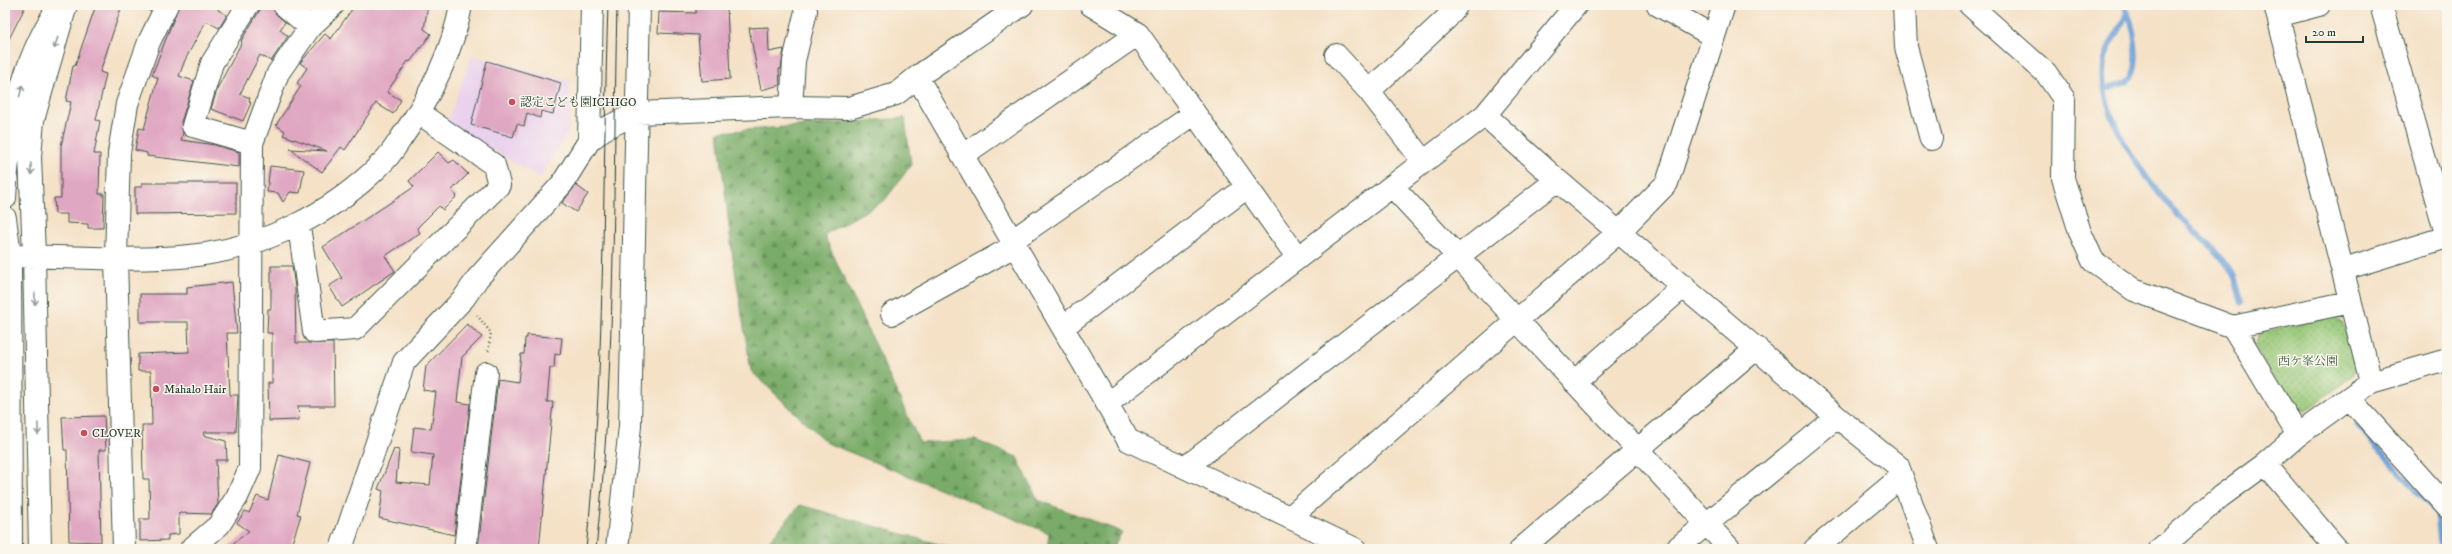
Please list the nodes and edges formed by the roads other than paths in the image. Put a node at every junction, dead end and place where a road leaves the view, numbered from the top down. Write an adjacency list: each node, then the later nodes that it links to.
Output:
1 (60, 5): 41 (street, one-way to 1)
2 (66, 5): 48 (street, one-way to 48)
3 (167, 5): 51 (street)
4 (248, 5): 35 (street)
5 (284, 5): 22 (street)
6 (333, 5): 22 (street)
7 (462, 5): 29 (street)
8 (592, 5): 34 (street)
9 (639, 5): 30 (street)
10 (804, 5): 28 (street)
11 (1022, 5): 26 (street)
12 (1091, 5): 23 (street)
13 (1457, 5): 27 (street)
14 (1576, 5): 32 (street)
15 (1658, 5): 24 (street)
16 (1724, 5): 24 (street)
17 (1904, 5): 33 (street)
18 (1970, 5): 59 (street)
19 (2319, 5): 21 (street)
20 (2381, 5): 45 (street)
21 (2277, 11): 53 (street)
22 (310, 27): 35 (street)
23 (1138, 34): 31 (street); 36 (street)
24 (1713, 36): 44 (street)
25 (1336, 55): 27 (street)
26 (917, 77): 28 (street); 36 (street)
27 (1369, 91): 37 (street)
28 (791, 107): 30 (street)
29 (419, 113): 43 (street); 43 (street)
30 (637, 113): 34 (street); 83 (street)
31 (1194, 114): 39 (street); 47 (street)
32 (1485, 115): 37 (street); 38 (street)
33 (1931, 139)
34 (589, 141): 81 (street)
35 (252, 143): 46 (street)
36 (963, 155): 47 (street)
37 (1423, 161): 40 (street)
38 (1557, 180): 44 (street); 50 (street)
39 (1247, 187): 52 (street); 58 (street)
40 (1393, 187): 50 (street); 52 (street)
41 (5, 198)
42 (5, 218): 49 (street)
43 (299, 226): 46 (street)
44 (1620, 231): 54 (street); 57 (street)
45 (2447, 237): 53 (street)
46 (250, 243): 51 (street); 80 (street)
47 (1014, 243): 56 (street); 58 (street)
48 (34, 255): 49 (street); 51 (street); 78 (street, one-way to 78)
49 (7, 256): 73 (street)
50 (1456, 257): 57 (street); 71 (street)
51 (116, 258): 79 (street)
52 (1298, 258): 66 (street)
53 (2344, 269): 55 (street)
54 (1684, 286): 60 (street); 63 (street)
55 (2350, 302): 59 (street); 64 (street)
56 (892, 314)
57 (1517, 319): 63 (street); 75 (street)
58 (1063, 327): 66 (street)
59 (2233, 327): 68 (street)
60 (1757, 348): 67 (street); 69 (street)
61 (2447, 360): 64 (street)
62 (486, 373): 82 (street)
63 (1574, 382): 69 (street)
64 (2371, 382): 65 (street)
65 (2350, 399): 68 (street); 74 (street)
66 (1108, 403): 71 (street)
67 (1837, 417): 72 (street); 76 (street)
68 (2298, 435): 70 (street)
69 (1637, 451): 76 (street); 85 (street)
70 (2265, 464): 90 (street); 91 (street)
71 (1186, 467): 75 (street)
72 (1901, 477): 88 (street); 89 (street)
73 (8, 494): 77 (street)
74 (2447, 507)
75 (1290, 517): 84 (street)
76 (1707, 524): 86 (street); 87 (street)
77 (11, 549)
78 (40, 549)
79 (124, 549)
80 (191, 549)
81 (341, 549)
82 (465, 549)
83 (617, 549)
84 (1355, 549)
85 (1521, 549)
86 (1676, 549)
87 (1730, 549)
88 (1815, 549)
89 (1928, 549)
90 (2160, 549)
91 (2337, 549)

